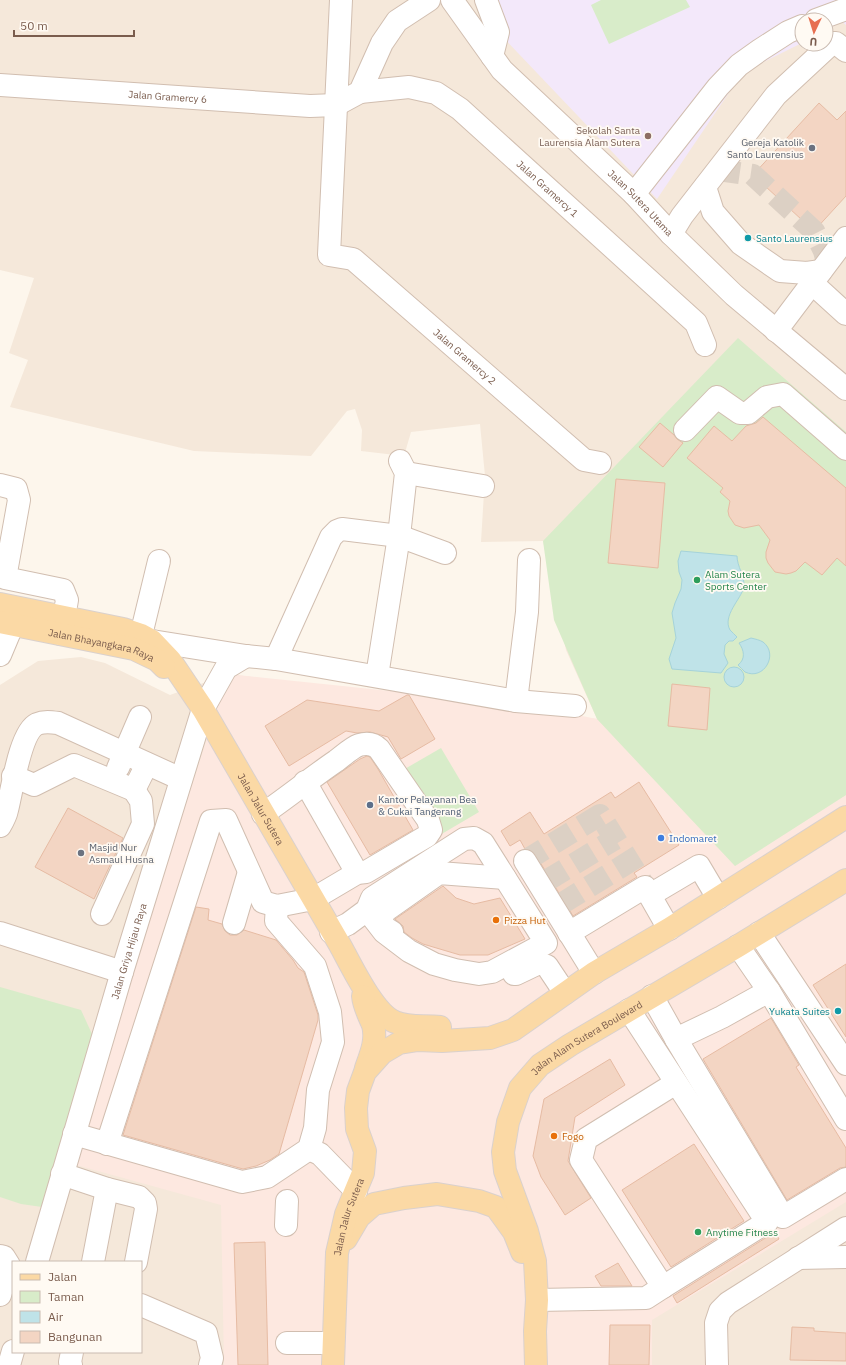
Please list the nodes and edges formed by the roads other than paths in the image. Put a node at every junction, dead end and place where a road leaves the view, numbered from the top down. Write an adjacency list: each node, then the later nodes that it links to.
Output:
1 (341, 0): 12 (street)
2 (428, 0): 11 (street)
3 (452, 0): 9 (street, Jalan Sutera Utama)
4 (486, 0): 9 (street)
5 (846, 9): 6 (street)
6 (834, 13)
7 (794, 29): 14 (street)
8 (846, 51): 13 (street)
9 (492, 56): 14 (street, Jalan Sutera Utama)
10 (0, 85): 12 (street, Jalan Gramercy 6)
11 (360, 92): 12 (street); 20 (street, Jalan Gramercy 1)
12 (336, 105): 24 (street, Jalan Gramercy 2)
13 (705, 187): 15 (street); 17 (street)
14 (634, 194): 15 (street, Jalan Sutera Utama)
15 (671, 234): 19 (street, Jalan Sutera Utama)
16 (846, 238): 17 (street)
17 (817, 278): 18 (street); 19 (street)
18 (846, 314)
19 (776, 331): 21 (street, Jalan Sutera Utama)
20 (705, 345)
21 (846, 389)
22 (685, 430): 23 (street)
23 (846, 449)
24 (600, 463)
25 (0, 485): 33 (street)
26 (483, 486): 27 (street)
27 (399, 536): 28 (street); 37 (street); 38 (street)
28 (445, 553)
29 (529, 560): 40 (street)
30 (159, 561): 34 (street)
31 (0, 604): 33 (main road, Jalan Bhayangkara Raya)
32 (7, 623): 33 (main road, Jalan Bhayangkara Raya); 35 (street)
33 (63, 626): 34 (main road, Jalan Bhayangkara Raya); 39 (main road, Jalan Bhayangkara Raya)
34 (146, 638): 36 (street); 39 (main road, Jalan Jalur Sutera)
35 (0, 655)
36 (246, 656): 37 (street); 42 (street, Jalan Griya Hijau Raya)
37 (276, 659): 38 (street)
38 (377, 676): 40 (street)
39 (190, 691): 42 (main road, Jalan Jalur Sutera)
40 (516, 701): 41 (street)
41 (575, 706)
42 (203, 709): 47 (street, Jalan Griya Hijau Raya); 51 (main road, Jalan Jalur Sutera)
43 (140, 717): 44 (street)
44 (124, 754): 45 (street); 46 (street); 48 (street)
45 (146, 764): 47 (street); 50 (street)
46 (14, 776): 48 (street); 53 (street)
47 (181, 779): 74 (street, Jalan Griya Hijau Raya)
48 (112, 782): 50 (street)
49 (305, 782): 51 (street); 56 (street); 56 (street)
50 (134, 790): 63 (street)
51 (263, 814): 61 (main road, Jalan Jalur Sutera)
52 (846, 817): 60 (main road)
53 (0, 826)
54 (525, 861): 67 (street)
55 (250, 872): 62 (street); 65 (street); 89 (street)
56 (357, 873): 61 (street)
57 (505, 878): 64 (street); 71 (street); 73 (street)
58 (846, 880): 68 (main road, Jalan Alam Sutera Boulevard)
59 (650, 895): 60 (street); 66 (street); 67 (street)
60 (718, 898): 66 (main road)
61 (313, 899): 62 (street); 70 (main road, Jalan Jalur Sutera)
62 (277, 906): 90 (street)
63 (102, 914)
64 (371, 915): 70 (street); 73 (street)
65 (234, 923)
66 (669, 929): 76 (main road)
67 (569, 933): 76 (street)
68 (759, 933): 72 (main road, Jalan Alam Sutera Boulevard); 84 (street)
69 (0, 934): 74 (street)
70 (336, 939): 77 (main road, Jalan Jalur Sutera)
71 (546, 943): 75 (street); 78 (street)
72 (738, 946): 79 (street); 80 (main road, Jalan Alam Sutera Boulevard)
73 (409, 951): 75 (street)
74 (122, 972): 88 (street, Jalan Griya Hijau Raya)
75 (492, 972): 78 (street)
76 (594, 973): 78 (main road)
77 (361, 984): 82 (main road, Jalan Jalur Sutera); 85 (main road, Jalan Jalur Sutera)
78 (570, 990): 82 (main road)
79 (769, 991): 83 (street); 87 (street)
80 (652, 996): 81 (main road, Jalan Alam Sutera Boulevard); 83 (street)
81 (629, 1010): 86 (street); 107 (main road, Jalan Alam Sutera Boulevard)
82 (490, 1038): 85 (main road, Jalan Jalur Sutera)
83 (676, 1039): 92 (street)
84 (846, 1064)
85 (365, 1072): 94 (main road, Jalan Jalur Sutera)
86 (676, 1083): 105 (street); 105 (street)
87 (846, 1119)
88 (74, 1134): 89 (street); 91 (street, Jalan Griya Hijau Raya)
89 (107, 1144): 90 (street)
90 (309, 1149): 94 (street)
91 (62, 1174): 93 (street); 101 (street, Jalan Griya Hijau Raya)
92 (846, 1179)
93 (107, 1189): 102 (street); 103 (street)
94 (356, 1191): 98 (main road, Jalan Jalur Sutera)
95 (287, 1201): 96 (street)
96 (286, 1225)
97 (846, 1228): 100 (street)
98 (336, 1253): 109 (main road); 111 (main road, Jalan Jalur Sutera)
99 (846, 1257): 100 (street)
100 (798, 1258): 119 (street)
101 (37, 1261)
102 (94, 1261)
103 (136, 1261)
104 (6, 1268): 106 (street)
105 (663, 1287): 107 (street)
106 (0, 1295)
107 (537, 1300): 109 (main road)
108 (142, 1305): 116 (street)
109 (535, 1331): 118 (main road)
110 (287, 1343): 111 (street)
111 (333, 1343): 117 (main road, Jalan Jalur Sutera)
112 (12, 1353): 114 (street)
113 (72, 1353): 115 (street)
114 (9, 1365)
115 (71, 1365)
116 (210, 1365)
117 (333, 1365)
118 (536, 1365)
119 (717, 1365)

